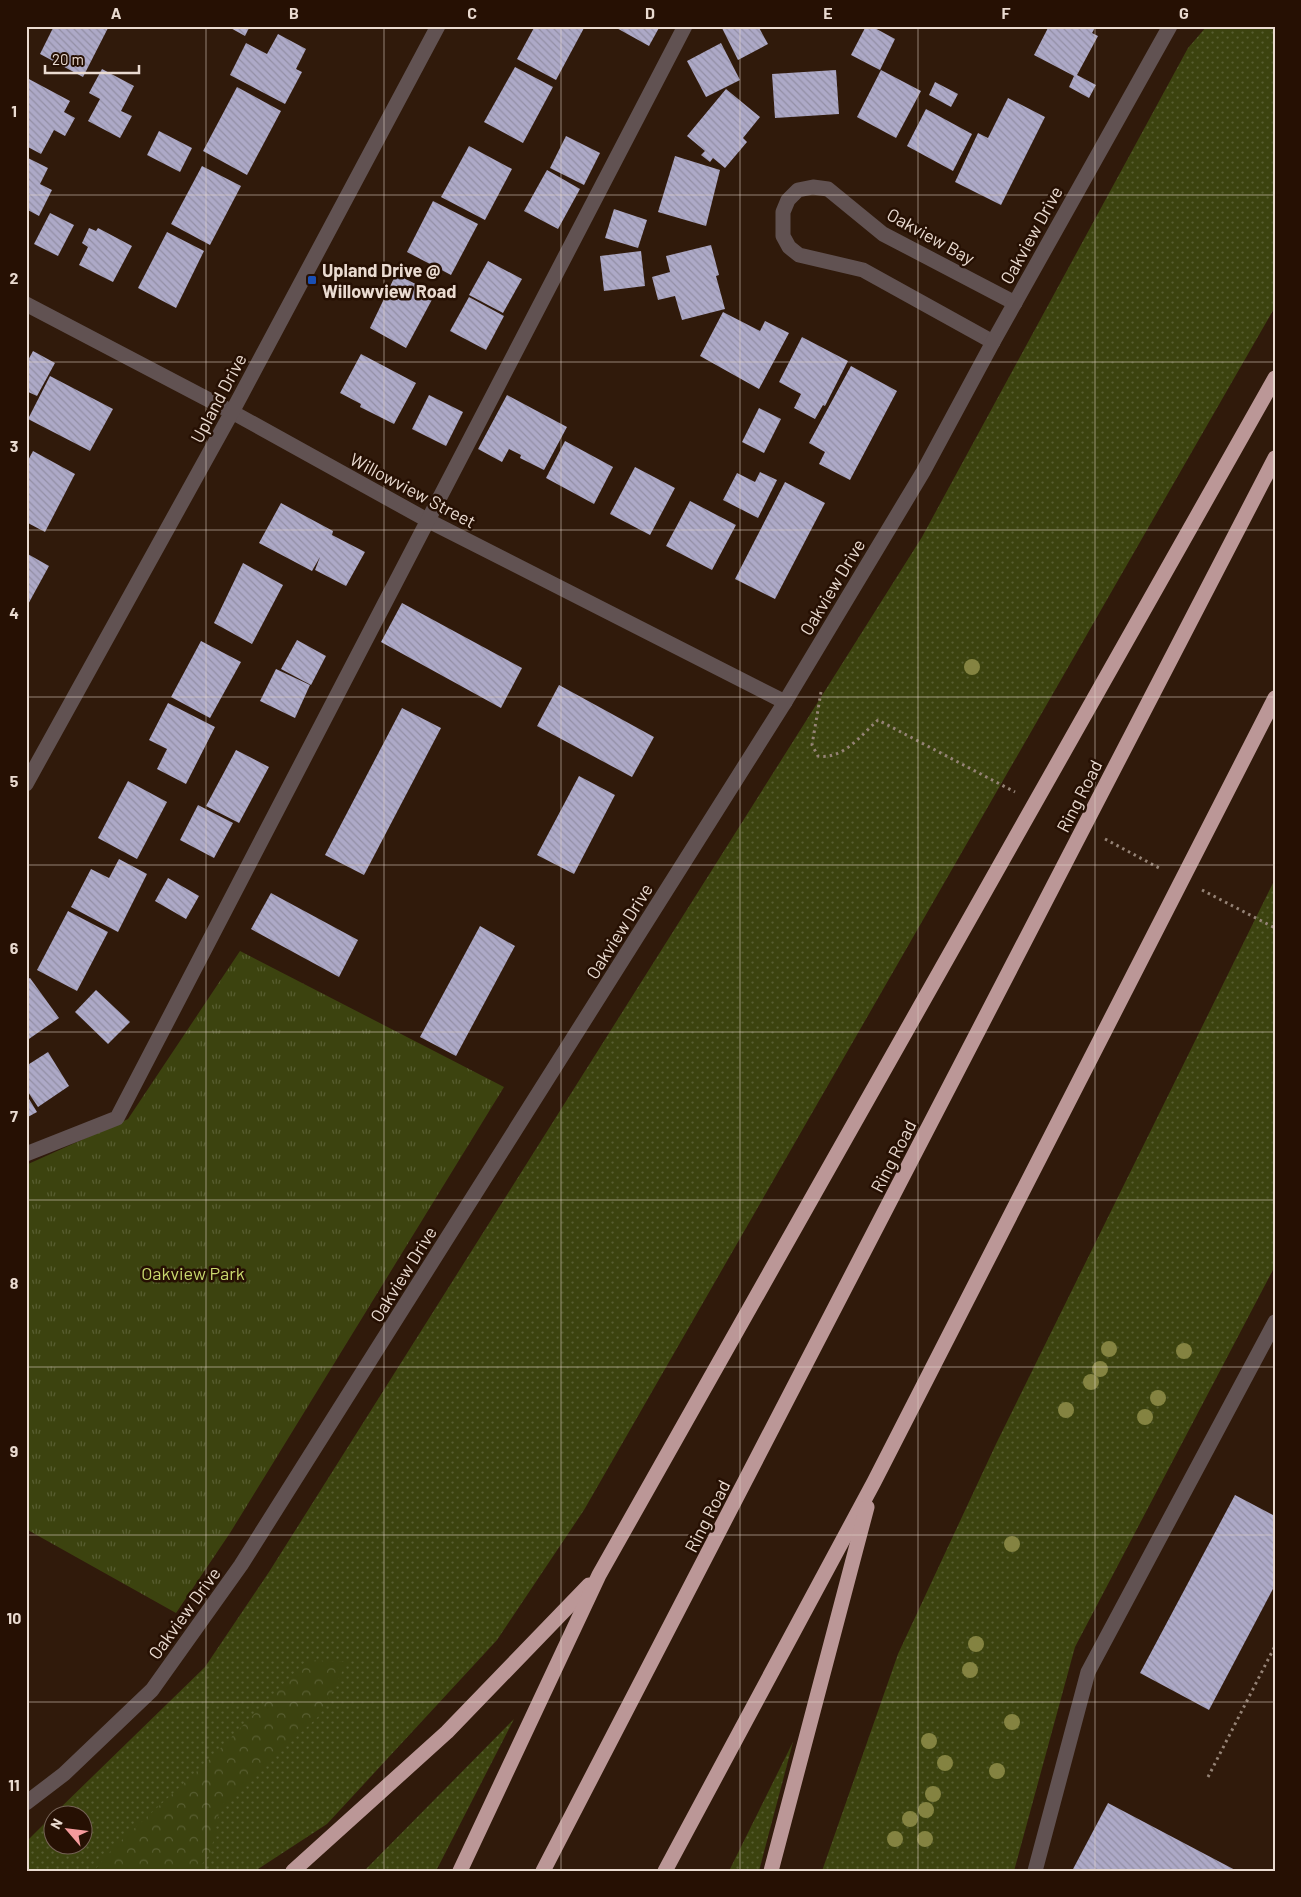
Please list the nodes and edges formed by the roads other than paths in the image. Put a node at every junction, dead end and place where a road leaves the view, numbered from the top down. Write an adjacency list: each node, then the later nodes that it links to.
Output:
1 (438, 26): 8 (street, Upland Drive)
2 (684, 26): 10 (street)
3 (1170, 26): 4 (street, Oakview Drive)
4 (1015, 302): 6 (street, Oakview Drive); 6 (street, Oakview Bay)
5 (26, 304): 8 (street, Willowview Street)
6 (992, 342): 12 (street, Oakview Drive)
7 (1275, 378): 17 (highway)
8 (232, 412): 10 (street, Willowview Street); 13 (street, Upland Drive)
9 (1275, 458): 21 (highway, Ring Road)
10 (427, 520): 12 (street, Willowview Street); 14 (street)
11 (1275, 698): 16 (highway)
12 (785, 702): 18 (street, Oakview Drive)
13 (26, 784)
14 (26, 1154)
15 (1275, 1322): 24 (street)
16 (874, 1482): 22 (highway); 23 (highway)
17 (599, 1574): 19 (highway); 20 (highway)
18 (26, 1802)
19 (293, 1871)
20 (460, 1871)
21 (543, 1871)
22 (665, 1871)
23 (771, 1871)
24 (1035, 1871)

